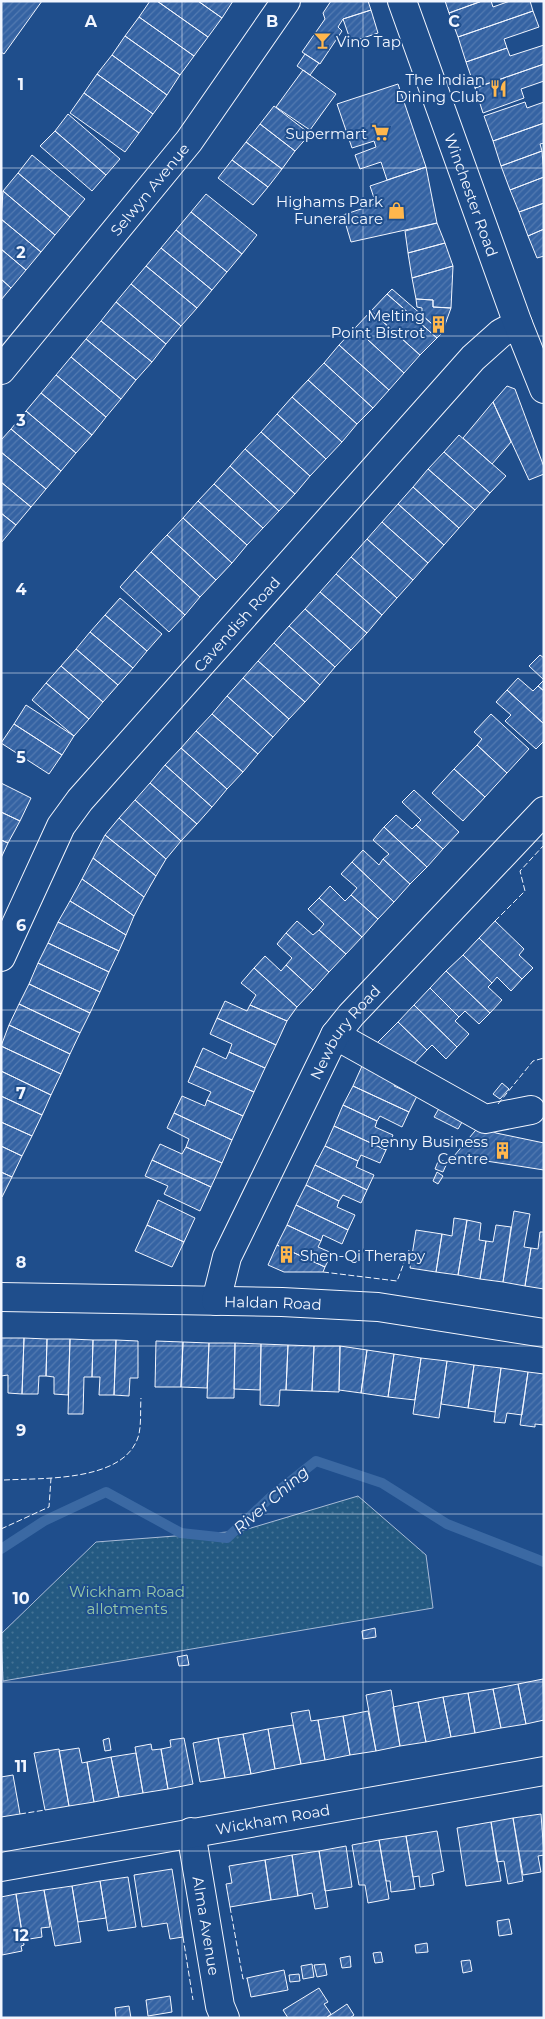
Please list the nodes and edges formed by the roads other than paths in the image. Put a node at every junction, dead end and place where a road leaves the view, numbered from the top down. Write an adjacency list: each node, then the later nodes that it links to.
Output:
1 (286, 1): 4 (street, Selwyn Avenue)
2 (402, 1): 3 (street, Winchester Road)
3 (518, 324): 5 (street, Winchester Road); 7 (street, Cavendish Road)
4 (1, 370)
5 (544, 389)
6 (544, 811): 8 (street, Newbury Road)
7 (1, 957)
8 (335, 1035): 9 (street); 11 (street, Newbury Road)
9 (531, 1110)
10 (1, 1297): 11 (street, Haldan Road)
11 (216, 1300): 12 (street, Haldan Road)
12 (544, 1333)
13 (544, 1771): 14 (street, Wickham Road)
14 (190, 1832): 15 (street, Wickham Road); 16 (street, Alma Avenue)
15 (1, 1867)
16 (226, 2018)

